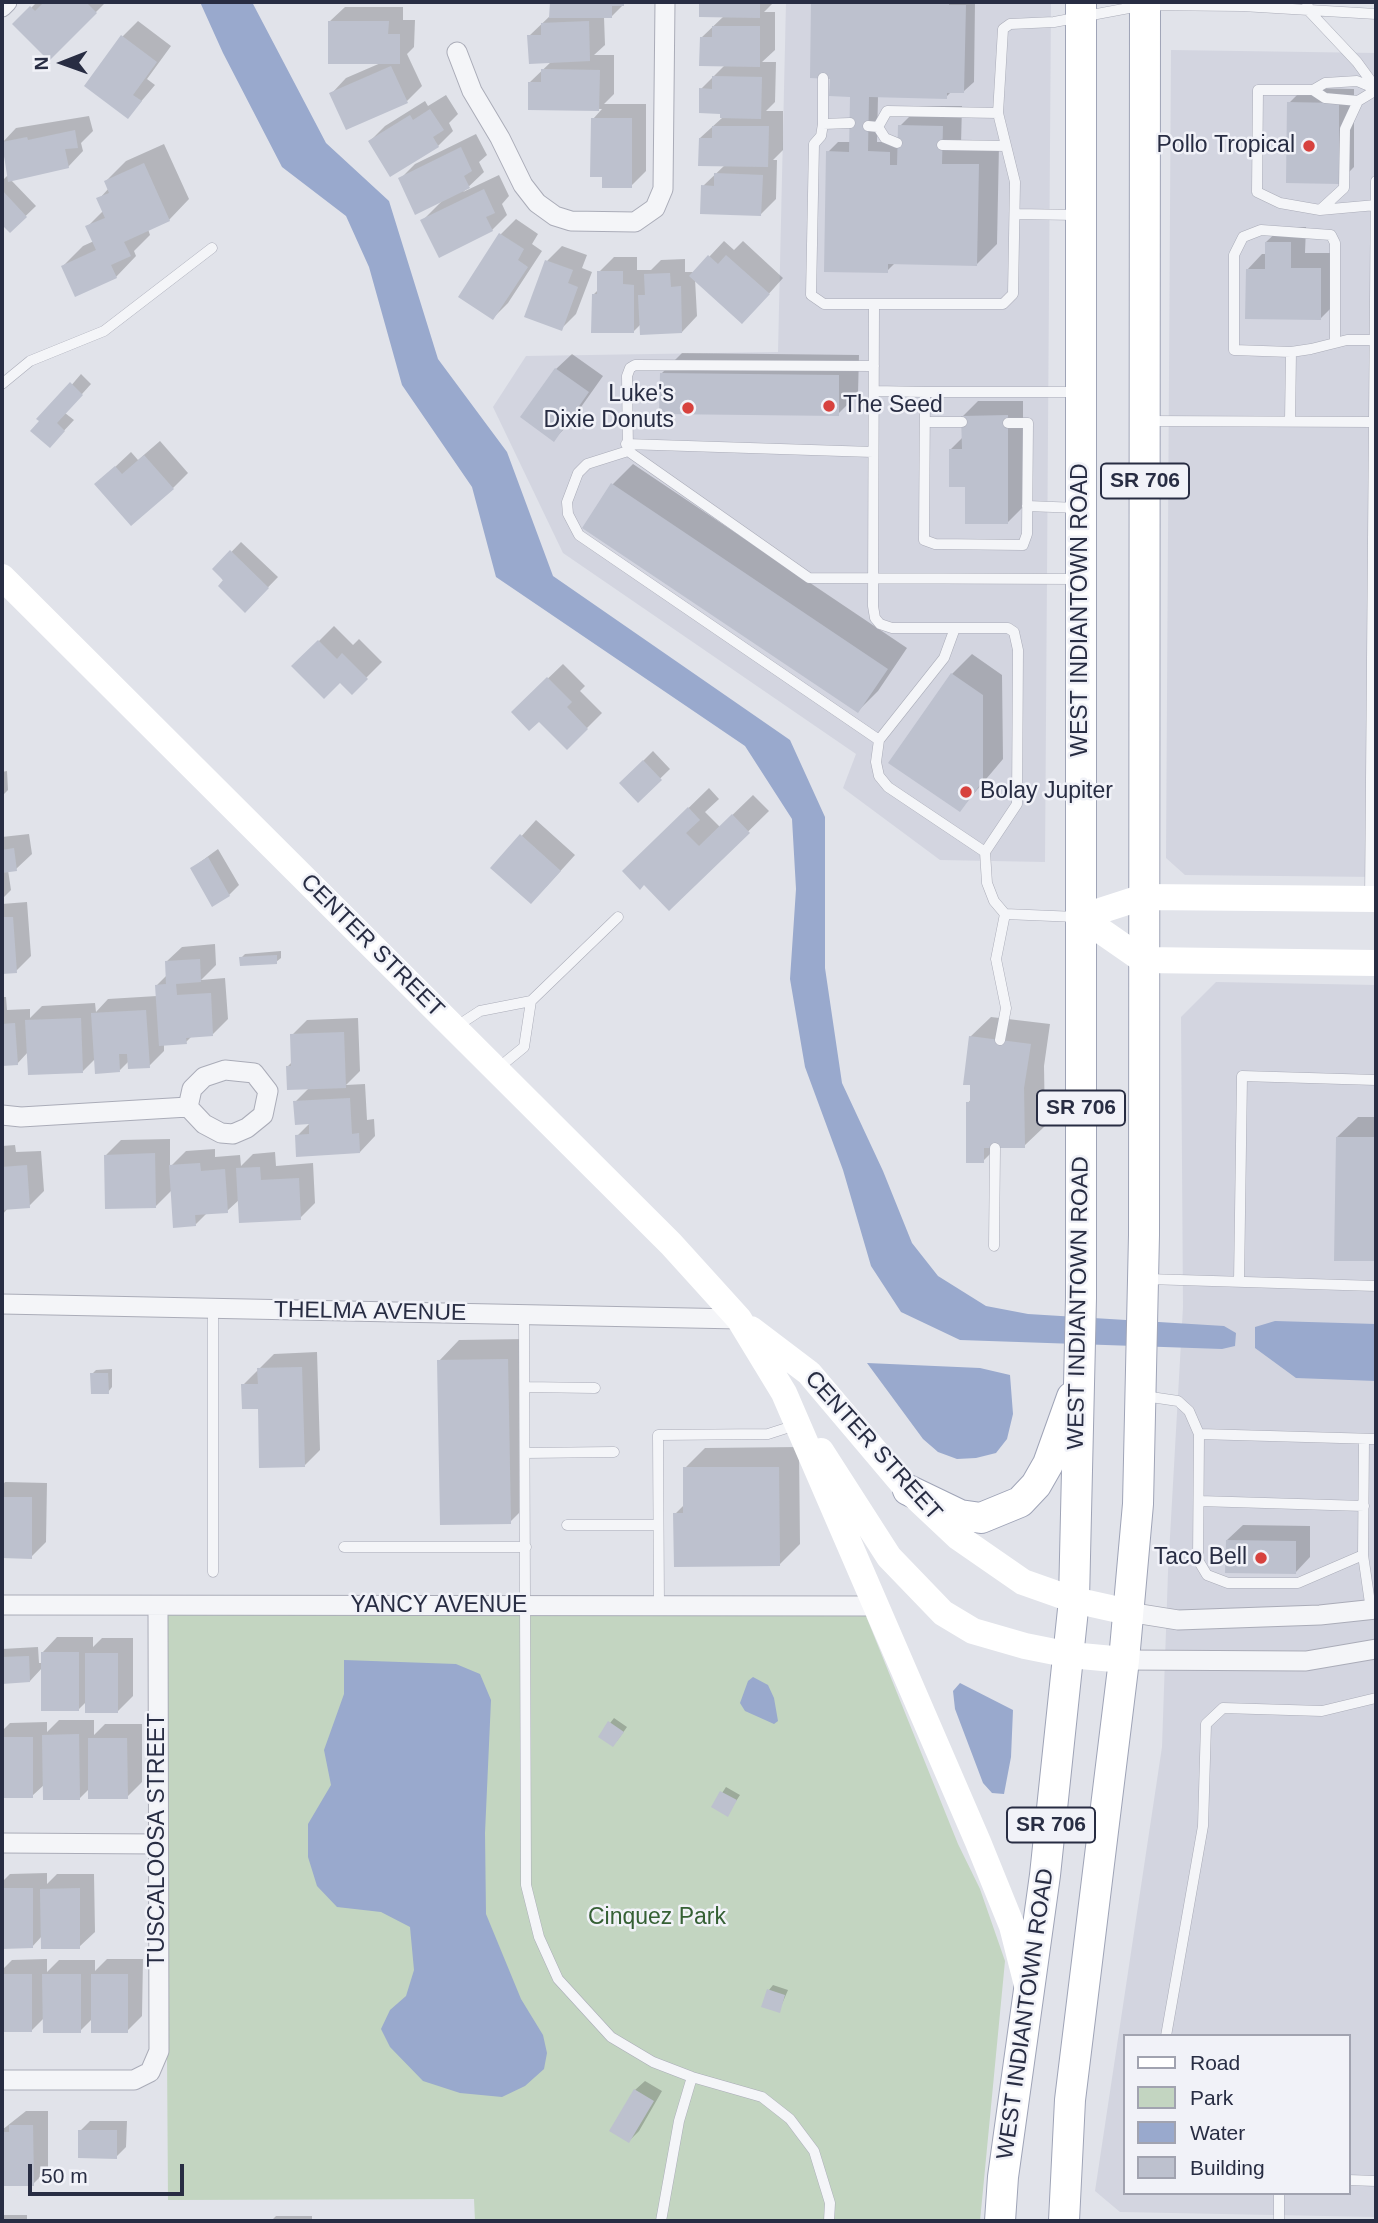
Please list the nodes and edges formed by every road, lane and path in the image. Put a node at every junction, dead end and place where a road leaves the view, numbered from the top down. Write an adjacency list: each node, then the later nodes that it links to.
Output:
1 (7, 2): 5 (street)
2 (665, 2): 8 (street)
3 (1146, 4): 4 (lane); 6 (lane); 34 (main road, SR 706)
4 (1308, 6): 7 (lane); 10 (lane)
5 (2, 7)
6 (1081, 9): 13 (lane); 23 (main road, WEST INDIANTOWN ROAD / SR 706)
7 (1376, 14)
8 (457, 52)
9 (823, 78): 15 (lane)
10 (1376, 89): 11 (lane); 12 (lane)
11 (1313, 90): 12 (lane); 21 (lane)
12 (1358, 101): 21 (lane)
13 (998, 113): 16 (lane); 18 (lane)
14 (850, 123): 15 (lane)
15 (823, 124): 25 (lane)
16 (897, 143)
17 (942, 145): 18 (lane)
18 (1006, 146): 22 (lane)
19 (1376, 181): 20 (lane)
20 (1376, 205): 21 (lane); 26 (lane)
21 (1320, 210)
22 (1015, 214): 23 (lane); 25 (lane)
23 (1081, 215): 33 (main road, WEST INDIANTOWN ROAD / SR 706)
24 (212, 248): 30 (lane)
25 (874, 304): 29 (lane)
26 (1375, 340): 27 (lane); 38 (lane)
27 (1335, 342): 28 (lane); 28 (lane)
28 (1291, 352): 35 (lane)
29 (874, 366): 31 (lane); 40 (lane)
30 (2, 384)
31 (874, 391): 32 (lane); 41 (lane)
32 (925, 391): 33 (lane); 36 (lane)
33 (1081, 392): 43 (main road, WEST INDIANTOWN ROAD / SR 706)
34 (1145, 421): 35 (lane); 50 (main road, SR 706)
35 (1290, 421): 38 (lane)
36 (925, 422): 37 (lane); 42 (lane)
37 (962, 422)
38 (1374, 422): 51 (lane)
39 (1008, 423): 42 (lane)
40 (627, 447): 41 (lane); 46 (lane); 48 (lane)
41 (873, 452): 46 (lane)
42 (1027, 506): 43 (lane)
43 (1082, 508): 45 (main road, WEST INDIANTOWN ROAD / SR 706)
44 (2, 577): 58 (street, CENTER STREET)
45 (1082, 579): 46 (lane); 54 (main road, WEST INDIANTOWN ROAD / SR 706)
46 (874, 580): 47 (lane)
47 (955, 628): 48 (lane); 49 (lane)
48 (879, 740): 49 (lane)
49 (985, 852): 52 (lane)
50 (1143, 897): 51 (street); 54 (street); 55 (main road, SR 706)
51 (1373, 899)
52 (1005, 914): 54 (lane); 59 (lane)
53 (618, 916): 57 (lane)
54 (1082, 917): 55 (street); 73 (main road, WEST INDIANTOWN ROAD / SR 706)
55 (1143, 960): 56 (street); 68 (main road, SR 706)
56 (1376, 963)
57 (531, 1001): 58 (lane); 60 (lane)
58 (454, 1027): 60 (street, CENTER STREET)
59 (1000, 1041)
60 (496, 1069): 72 (street, CENTER STREET)
61 (1376, 1080): 66 (lane)
62 (188, 1107): 63 (street)
63 (2, 1115)
64 (995, 1148): 65 (lane)
65 (994, 1246)
66 (1239, 1282): 67 (lane); 68 (lane)
67 (1376, 1286)
68 (1143, 1290): 77 (main road, SR 706)
69 (2, 1304): 70 (street, THELMA AVENUE)
70 (213, 1308): 71 (street, THELMA AVENUE); 92 (lane)
71 (524, 1315): 72 (street, THELMA AVENUE); 74 (lane)
72 (739, 1319): 76 (street, CENTER STREET); 84 (street, CENTER STREET)
73 (1080, 1368): 84 (main road); 93 (main road, WEST INDIANTOWN ROAD / SR 706)
74 (525, 1387): 75 (lane); 83 (lane)
75 (595, 1388)
76 (784, 1393): 78 (street, CENTER STREET); 102 (street)
77 (1141, 1396): 79 (lane); 100 (main road, SR 706)
78 (796, 1425): 88 (lane); 97 (street, CENTER STREET)
79 (1199, 1434): 80 (lane); 85 (lane)
80 (1364, 1439): 81 (lane); 86 (lane)
81 (1376, 1439)
82 (614, 1452): 83 (lane)
83 (525, 1453): 90 (lane)
84 (908, 1490): 93 (street, CENTER STREET)
85 (1199, 1501): 86 (lane); 91 (lane)
86 (1364, 1506): 91 (lane)
87 (567, 1525): 88 (lane)
88 (658, 1525): 96 (lane)
89 (344, 1547): 90 (lane)
90 (526, 1547): 95 (lane)
91 (1363, 1555): 99 (lane)
92 (213, 1572)
93 (1074, 1600): 100 (street, CENTER STREET); 102 (main road, WEST INDIANTOWN ROAD / SR 706)
94 (2, 1605): 98 (street, YANCY AVENUE)
95 (526, 1605): 96 (street, YANCY AVENUE); 98 (street, YANCY AVENUE); 109 (lane)
96 (659, 1606): 97 (street, YANCY AVENUE)
97 (876, 1606): 107 (street, CENTER STREET)
98 (158, 1607): 106 (street, TUSCALOOSA STREET)
99 (1374, 1609): 100 (street, CENTER STREET)
100 (1128, 1612): 103 (main road, SR 706)
101 (1376, 1649): 103 (street)
102 (1070, 1655): 103 (street); 107 (main road, WEST INDIANTOWN ROAD / SR 706)
103 (1124, 1660): 117 (main road, SR 706)
104 (1376, 1698): 108 (lane)
105 (2, 1843): 106 (street)
106 (158, 1844): 110 (street, TUSCALOOSA STREET)
107 (1029, 1994): 116 (main road, WEST INDIANTOWN ROAD / SR 706)
108 (1166, 2034)
109 (692, 2077): 114 (lane); 115 (lane)
110 (2, 2080)
111 (1350, 2180): 112 (lane)
112 (1376, 2181)
113 (1279, 2195): 118 (lane)
114 (662, 2221)
115 (829, 2221)
116 (1000, 2221)
117 (1064, 2221)
118 (1279, 2221)

